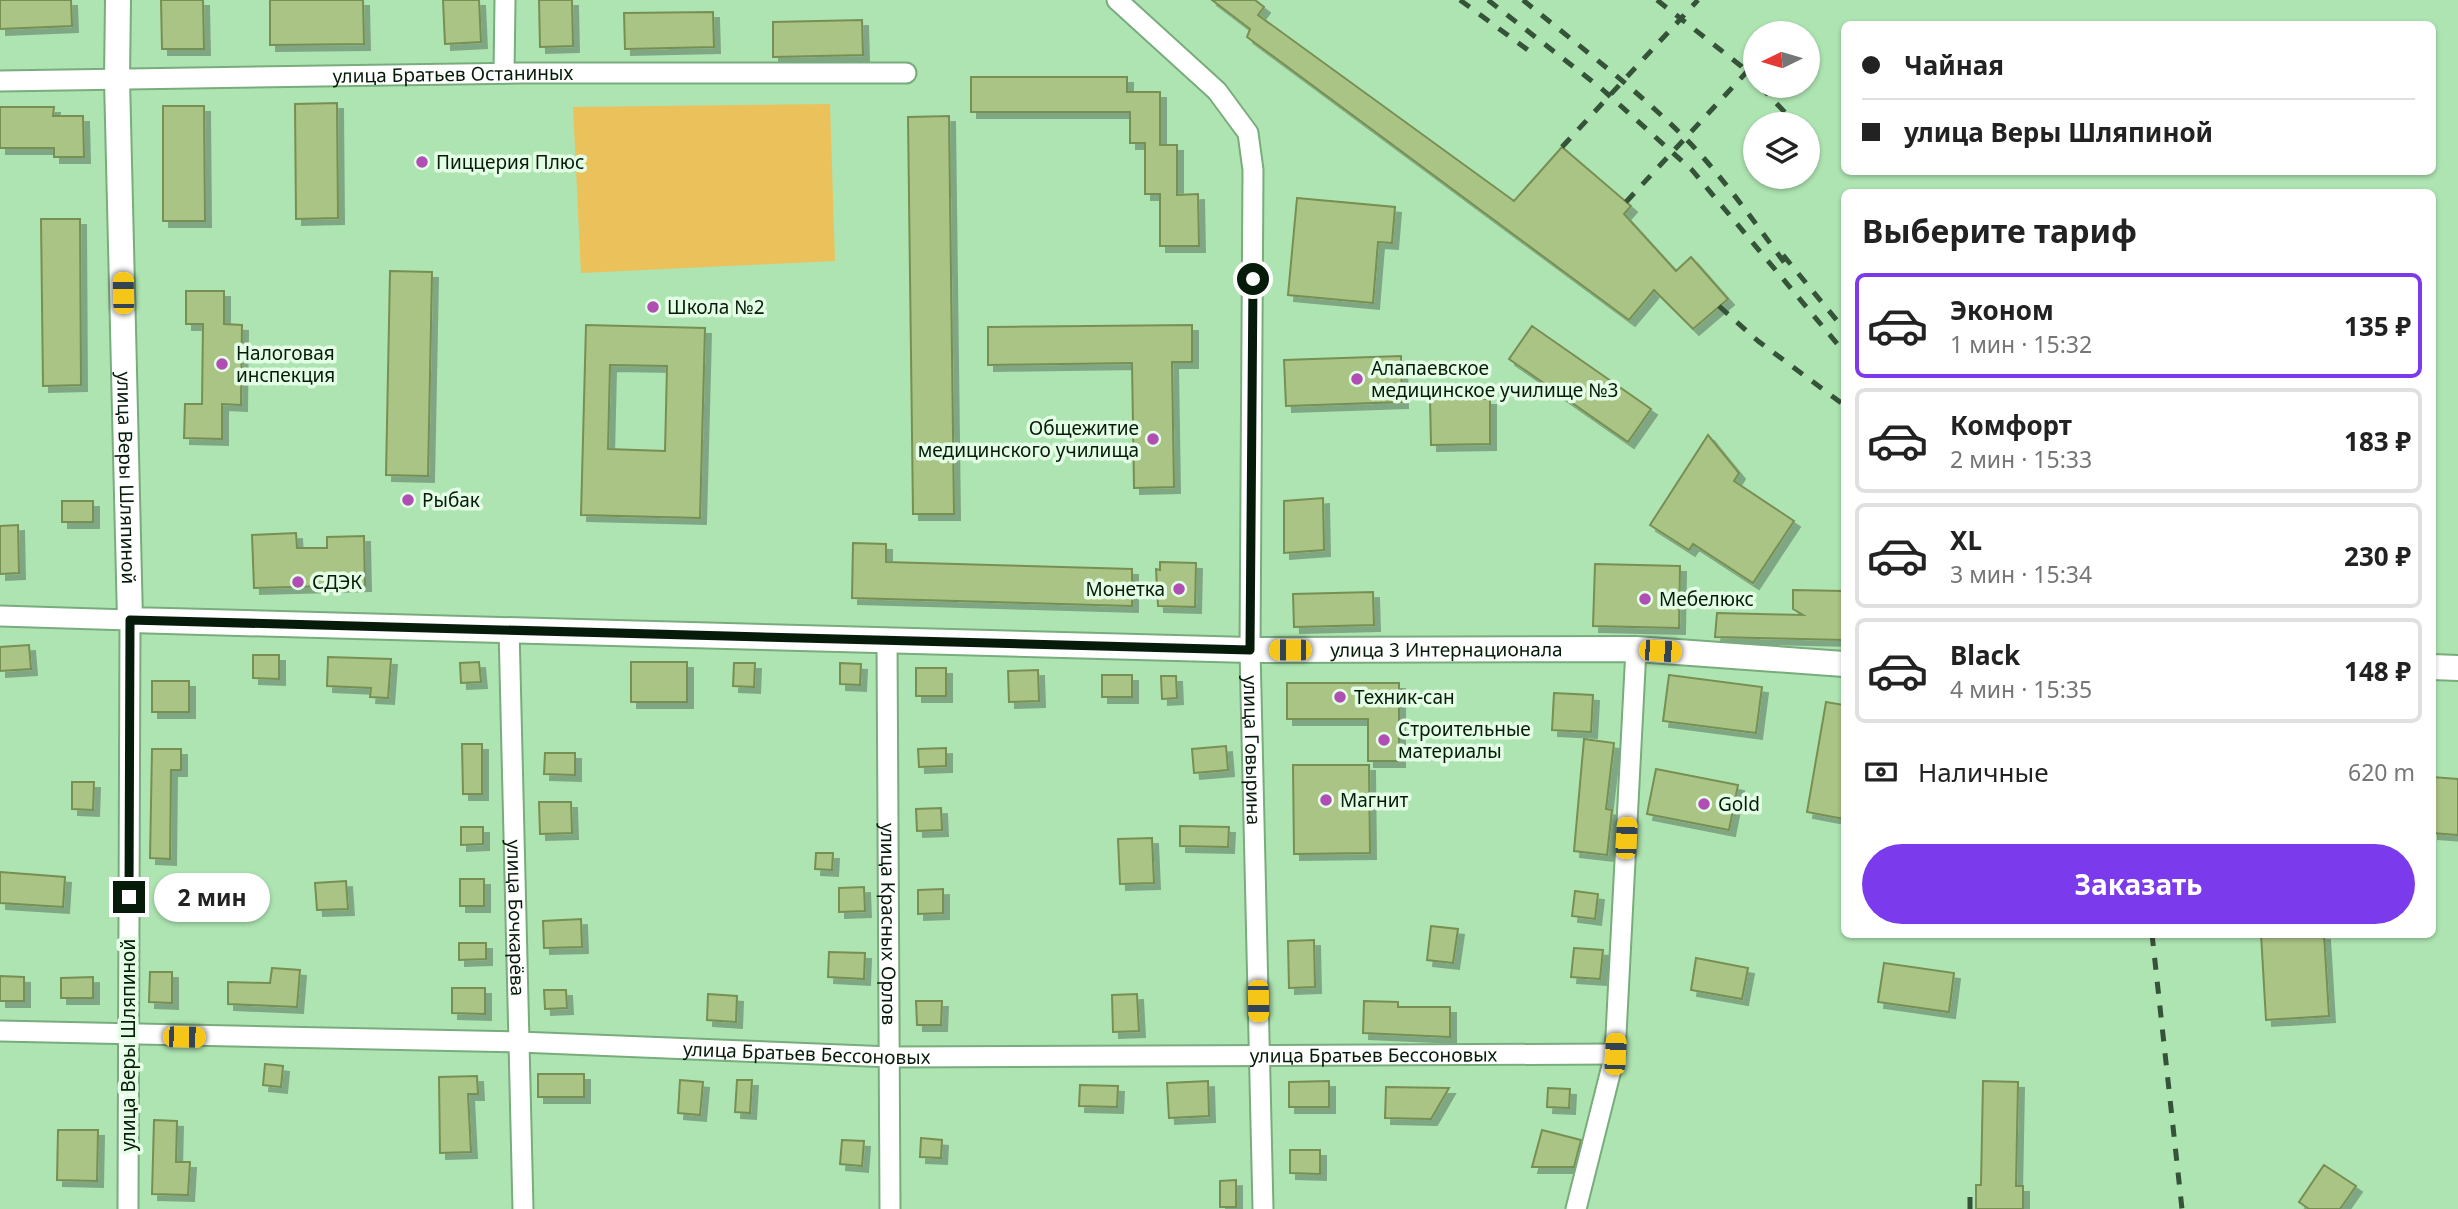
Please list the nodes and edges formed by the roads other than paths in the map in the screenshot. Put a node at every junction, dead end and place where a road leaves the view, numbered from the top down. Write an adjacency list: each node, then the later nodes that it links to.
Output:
1 (118, 0): 6 (main road, улица Веры Шляпиной)
2 (505, 0): 4 (street)
3 (1117, 0): 13 (street, улица Говырина)
4 (503, 73): 5 (street, улица Братьев Останиных); 6 (street, улица Братьев Останиных)
5 (906, 73)
6 (117, 79): 7 (street, улица Братьев Останиных); 9 (main road, улица Веры Шляпиной)
7 (0, 81)
8 (0, 616): 9 (street, улица 3 Интернационала)
9 (130, 620): 10 (main road, улица 3 Интернационала); 18 (street, улица Веры Шляпиной)
10 (509, 628): 11 (main road, улица 3 Интернационала); 19 (street, улица Бочкарёва)
11 (887, 640): 13 (main road, улица 3 Интернационала); 22 (street, улица Красных Орлов)
12 (1636, 649): 13 (main road, улица 3 Интернационала); 14 (main road, улица 3 Интернационала); 20 (street)
13 (1250, 650): 21 (street, улица Говырина)
14 (1841, 664)
15 (2436, 667): 16 (main road)
16 (2458, 668)
17 (0, 1031): 18 (street, улица Братьев Бессоновых)
18 (128, 1036): 19 (street, улица Братьев Бессоновых); 23 (street, улица Веры Шляпиной)
19 (519, 1042): 22 (street, улица Братьев Бессоновых); 24 (street, улица Бочкарёва)
20 (1615, 1054): 21 (street, улица Братьев Бессоновых); 27 (street)
21 (1259, 1055): 22 (street, улица Братьев Бессоновых); 26 (street, улица Говырина)
22 (891, 1057): 25 (street, улица Красных Орлов)
23 (128, 1209)
24 (523, 1209)
25 (890, 1209)
26 (1263, 1209)
27 (1576, 1209)

